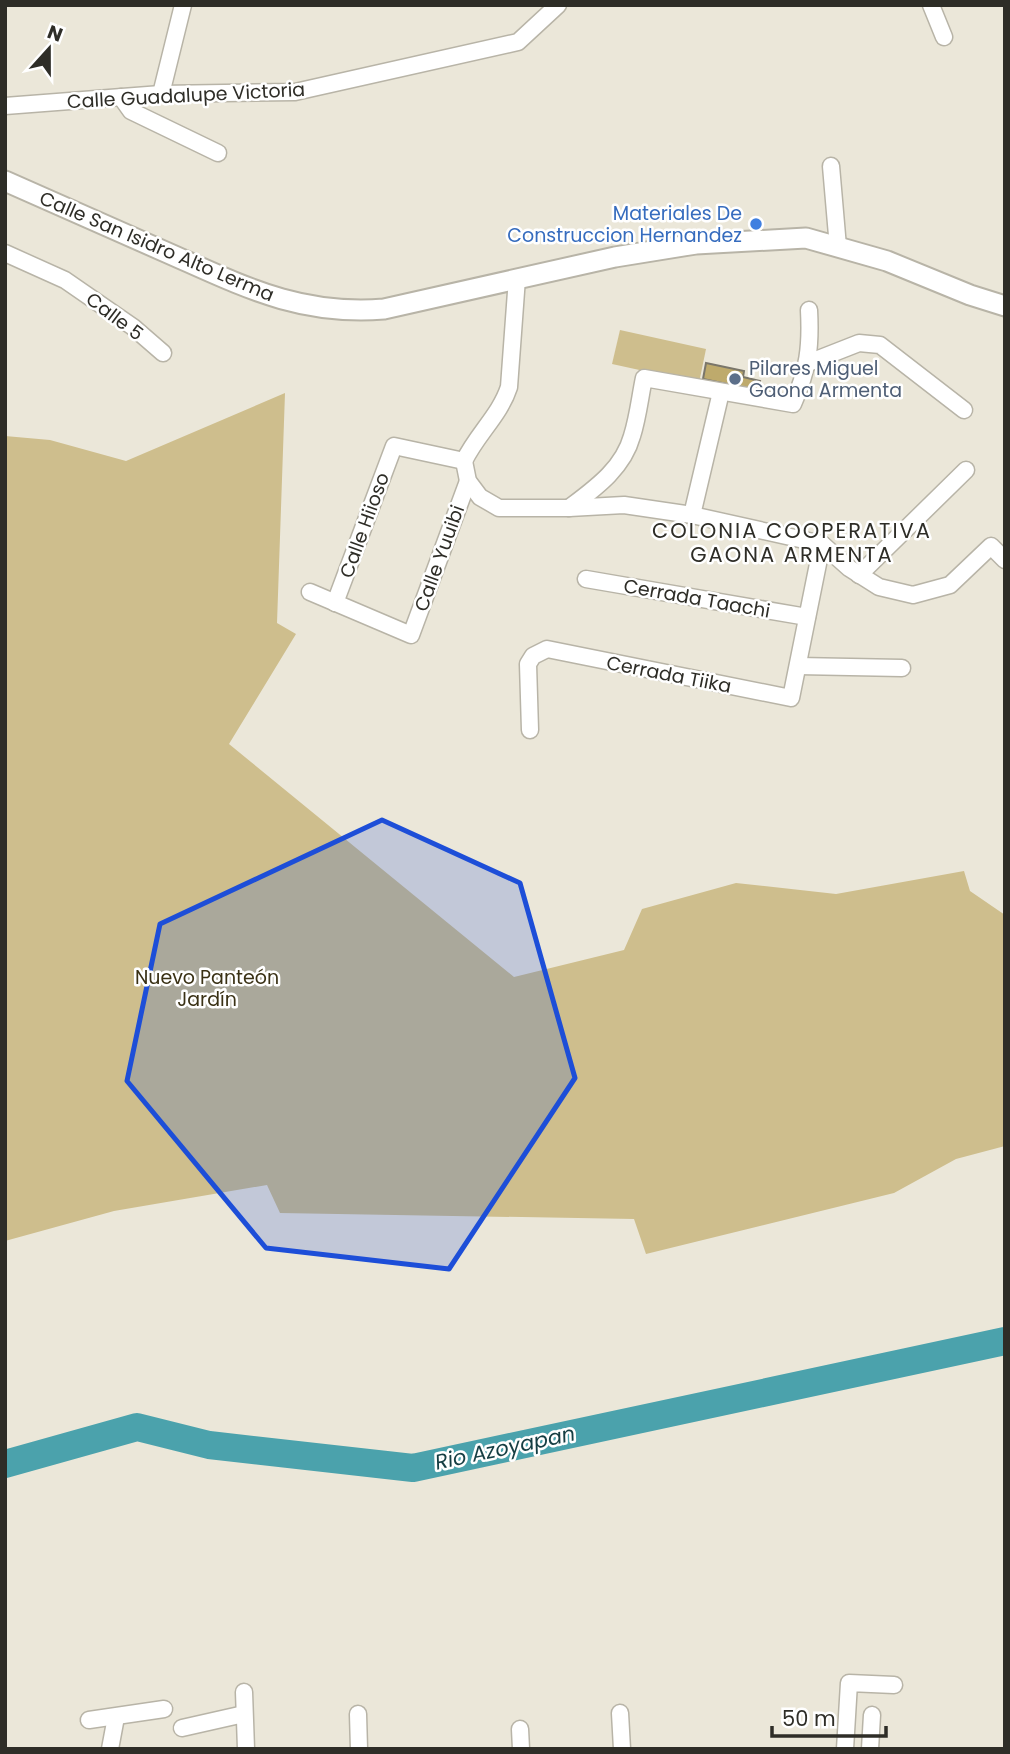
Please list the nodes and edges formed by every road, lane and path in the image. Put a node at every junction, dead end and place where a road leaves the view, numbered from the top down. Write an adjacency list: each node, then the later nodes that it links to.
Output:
1 (183, 5): 5 (street)
2 (558, 5): 5 (street, Calle Guadalupe Victoria)
3 (931, 5): 4 (street)
4 (944, 37)
5 (160, 94): 6 (street, Calle Guadalupe Victoria)
6 (121, 97): 7 (street, Calle Guadalupe Victoria); 8 (street)
7 (5, 106)
8 (218, 153)
9 (831, 166): 11 (street)
10 (5, 181): 13 (street, Calle San Isidro Alto Lerma)
11 (838, 247): 13 (street, Calle San Isidro Alto Lerma); 14 (street, Calle San Isidro Alto Lerma)
12 (5, 253): 16 (street, Calle 5)
13 (517, 278): 20 (street)
14 (1005, 306)
15 (809, 310): 17 (street)
16 (163, 354)
17 (808, 363): 18 (street); 19 (street)
18 (721, 392): 23 (street); 24 (street)
19 (964, 410)
20 (464, 461): 22 (street); 30 (street, Calle Hiioso)
21 (966, 470): 27 (street)
22 (468, 481): 23 (street); 30 (street, Calle Yuuibi)
23 (569, 508): 24 (street)
24 (692, 515): 25 (street)
25 (822, 544): 27 (street); 31 (street)
26 (1005, 560): 27 (street)
27 (859, 575)
28 (586, 579): 31 (street, Cerrada Taachi)
29 (310, 593): 30 (street)
30 (335, 603)
31 (807, 617): 32 (street)
32 (798, 666): 33 (street); 34 (street, Cerrada Tiika)
33 (902, 668)
34 (530, 730)
35 (894, 1685): 51 (street)
36 (244, 1692): 39 (street)
37 (164, 1709): 42 (street)
38 (620, 1713): 50 (street)
39 (244, 1714): 44 (street); 47 (street)
40 (358, 1714): 48 (street)
41 (873, 1715): 52 (street)
42 (116, 1717): 43 (street); 46 (street)
43 (89, 1720)
44 (182, 1728)
45 (520, 1729): 49 (street)
46 (110, 1749)
47 (246, 1749)
48 (359, 1749)
49 (521, 1749)
50 (622, 1749)
51 (845, 1749)
52 (870, 1749)

